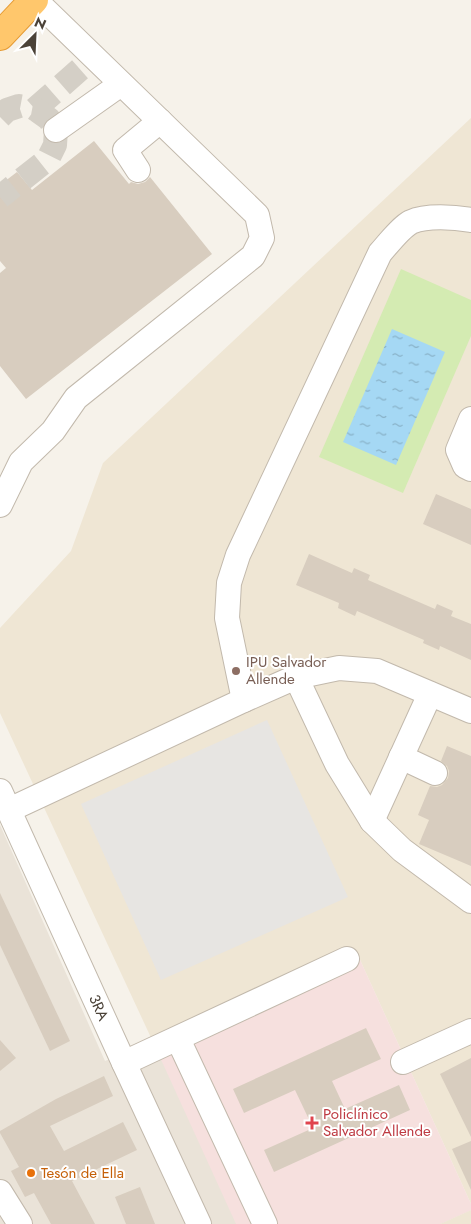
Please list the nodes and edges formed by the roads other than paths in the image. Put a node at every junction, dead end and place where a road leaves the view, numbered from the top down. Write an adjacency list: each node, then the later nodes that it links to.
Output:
1 (34, 0): 2 (highway); 3 (street)
2 (0, 36)
3 (121, 84): 4 (street); 5 (street)
4 (160, 121): 6 (street); 10 (street)
5 (56, 130)
6 (138, 170)
7 (471, 220): 13 (street)
8 (471, 419): 9 (street)
9 (471, 469)
10 (0, 505)
11 (296, 677): 12 (street); 13 (street); 18 (street)
12 (430, 694): 14 (street); 15 (street)
13 (244, 700): 17 (street)
14 (471, 711)
15 (401, 757): 16 (street); 18 (street)
16 (435, 773)
17 (4, 800): 24 (street, 3RA)
18 (372, 821): 19 (street)
19 (471, 901)
20 (347, 959): 22 (street)
21 (471, 1032): 23 (street)
22 (178, 1038): 24 (street); 28 (street)
23 (403, 1062)
24 (124, 1064): 27 (street, 3RA)
25 (0, 1192): 26 (street)
26 (20, 1224)
27 (199, 1224)
28 (265, 1224)

